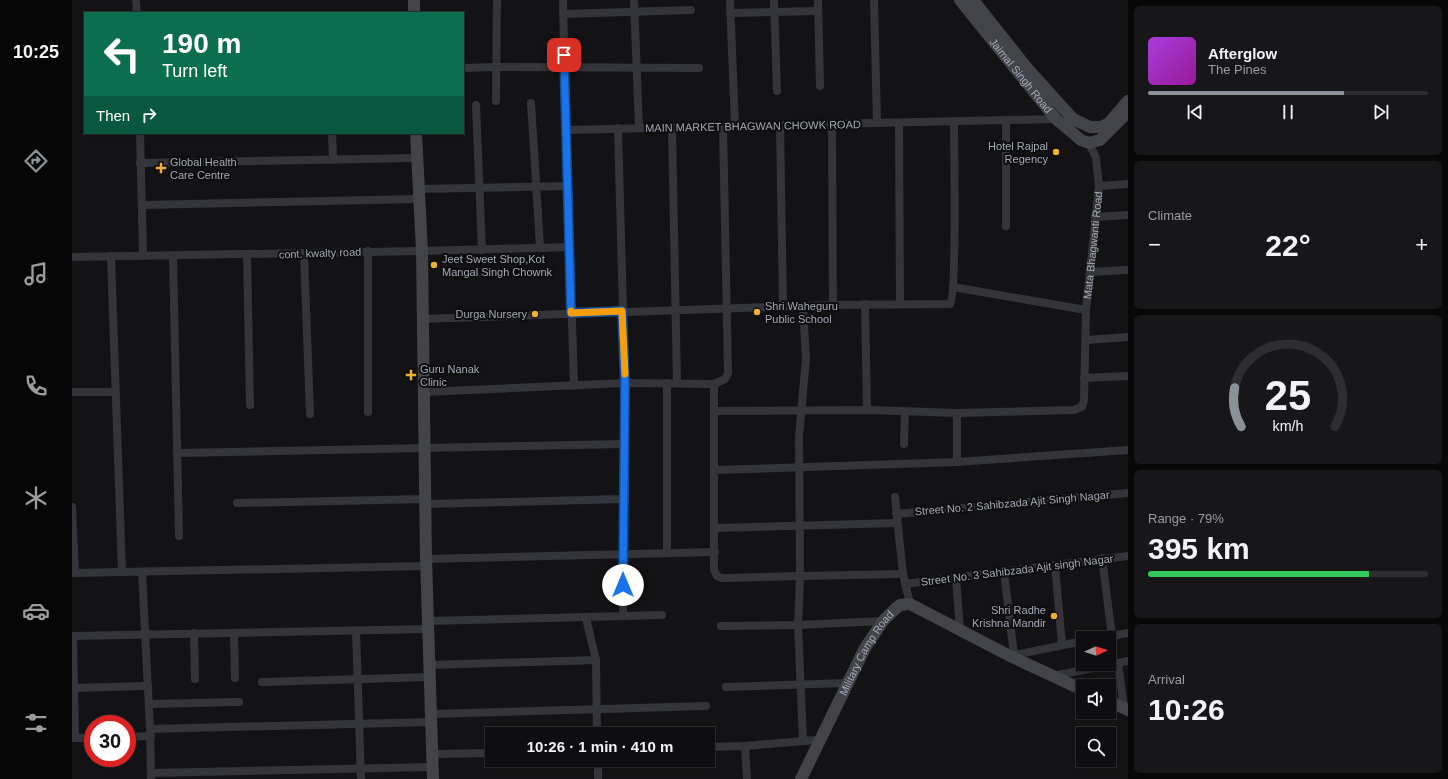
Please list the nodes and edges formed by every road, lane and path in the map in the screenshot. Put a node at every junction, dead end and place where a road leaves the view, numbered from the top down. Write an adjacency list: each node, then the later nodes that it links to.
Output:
1 (136, 0): 14 (street)
2 (414, 0): 15 (street)
3 (497, 0): 20 (street)
4 (563, 0): 19 (street)
5 (634, 0): 17 (street)
6 (730, 0): 18 (street)
7 (774, 0): 16 (street)
8 (818, 0): 13 (street)
9 (874, 0): 37 (street)
10 (960, 0): 32 (street, Jaimal Singh Road)
11 (973, 0): 28 (street)
12 (691, 10): 17 (street)
13 (818, 11): 16 (street); 25 (street)
14 (137, 12)
15 (414, 12)
16 (774, 12): 18 (street); 26 (street)
17 (634, 13): 19 (street); 24 (street)
18 (730, 13): 40 (street)
19 (563, 14): 22 (street)
20 (495, 67): 21 (street); 22 (street); 27 (street)
21 (464, 68)
22 (564, 68): 24 (street); 44 (street)
23 (699, 68): 24 (street)
24 (636, 69): 42 (street)
25 (820, 86)
26 (777, 91)
27 (496, 101)
28 (1128, 101)
29 (531, 103): 53 (street)
30 (476, 105): 56 (street)
31 (1128, 112): 48 (street)
32 (1056, 119): 33 (street, MAIN MARKET BHAGWAN CHOWK ROAD); 48 (street, Jaimal Singh Road)
33 (1006, 120): 34 (street, MAIN MARKET BHAGWAN CHOWK ROAD); 61 (street)
34 (954, 121): 35 (street, MAIN MARKET BHAGWAN CHOWK ROAD); 75 (street)
35 (899, 123): 37 (street, MAIN MARKET BHAGWAN CHOWK ROAD); 77 (street)
36 (832, 124): 37 (street, MAIN MARKET BHAGWAN CHOWK ROAD); 38 (street, MAIN MARKET BHAGWAN CHOWK ROAD); 78 (street)
37 (877, 124)
38 (780, 125): 40 (street, MAIN MARKET BHAGWAN CHOWK ROAD); 80 (street)
39 (724, 126): 40 (street, MAIN MARKET BHAGWAN CHOWK ROAD); 43 (street, MAIN MARKET BHAGWAN CHOWK ROAD); 81 (street)
40 (735, 126)
41 (618, 128): 42 (street, MAIN MARKET BHAGWAN CHOWK ROAD); 44 (street, MAIN MARKET BHAGWAN CHOWK ROAD); 83 (street)
42 (639, 128): 43 (street, MAIN MARKET BHAGWAN CHOWK ROAD)
43 (672, 128): 84 (street)
44 (566, 130): 54 (street)
45 (140, 134): 51 (street)
46 (332, 134): 50 (street)
47 (416, 134): 49 (street)
48 (1089, 143): 55 (street, Mata Bhagwanti Road)
49 (417, 158): 50 (street); 57 (street)
50 (333, 160): 51 (street)
51 (140, 164): 58 (street)
52 (1128, 184): 55 (street)
53 (536, 186): 54 (street); 56 (street); 63 (street)
54 (568, 186): 62 (street)
55 (1099, 186): 60 (street, Mata Bhagwanti Road)
56 (480, 188): 57 (street); 64 (street)
57 (418, 194): 58 (street); 65 (street)
58 (142, 205): 67 (street)
59 (1128, 215): 60 (street)
60 (1095, 217): 74 (street, Mata Bhagwanti Road)
61 (1006, 226)
62 (569, 246): 63 (street, cont. kwalty road); 85 (street)
63 (540, 247): 64 (street, cont. kwalty road)
64 (482, 250): 65 (street, cont. kwalty road)
65 (422, 251): 66 (street, cont. kwalty road); 86 (street)
66 (368, 252): 69 (street, cont. kwalty road); 102 (street)
67 (143, 254): 70 (street, cont. kwalty road); 71 (street, cont. kwalty road)
68 (247, 254): 69 (street, cont. kwalty road); 70 (street, cont. kwalty road); 99 (street)
69 (304, 254): 106 (street)
70 (174, 255): 111 (street)
71 (111, 256): 72 (street, cont. kwalty road); 97 (street)
72 (72, 257)
73 (1128, 270): 74 (street)
74 (1090, 272): 82 (street, Mata Bhagwanti Road)
75 (953, 287): 77 (street); 82 (street)
76 (865, 304): 77 (street); 78 (street); 100 (street)
77 (900, 304)
78 (833, 305): 79 (street)
79 (803, 306): 80 (street); 101 (street)
80 (783, 307): 81 (street)
81 (725, 310): 84 (street); 94 (street)
82 (1086, 310): 88 (street, Mata Bhagwanti Road)
83 (622, 311): 84 (street); 85 (street); 93 (street)
84 (676, 311): 92 (street)
85 (571, 313): 86 (street); 95 (street)
86 (422, 318): 98 (street)
87 (1128, 338): 88 (street)
88 (1086, 340): 90 (street, Mata Bhagwanti Road)
89 (1128, 376): 90 (street)
90 (1084, 378): 105 (street, Mata Bhagwanti Road)
91 (667, 383): 92 (street); 93 (street); 127 (street)
92 (677, 383): 94 (street)
93 (625, 384): 95 (street); 107 (street)
94 (714, 384): 103 (street)
95 (574, 386): 98 (street)
96 (72, 392): 97 (street)
97 (115, 392): 133 (street)
98 (424, 392): 109 (street)
99 (250, 405)
100 (867, 410): 101 (street); 104 (street)
101 (800, 411): 103 (street); 113 (street)
102 (368, 412)
103 (714, 412): 114 (street)
104 (905, 412): 105 (street); 108 (street)
105 (956, 413): 112 (street)
106 (310, 414)
107 (624, 444): 109 (street); 117 (street)
108 (904, 444)
109 (425, 447): 111 (street); 118 (street)
110 (1128, 450): 112 (street)
111 (177, 453): 125 (street)
112 (957, 462): 113 (street)
113 (799, 468): 114 (street); 123 (street)
114 (715, 470): 124 (street)
115 (1128, 493): 121 (street, Street No. 2 Sahibzada Ajit Singh Nagar)
116 (895, 497): 121 (street)
117 (624, 499): 118 (street); 128 (street)
118 (426, 502): 119 (street); 131 (street)
119 (237, 503)
120 (72, 507): 136 (street)
121 (896, 514): 122 (street)
122 (897, 523): 123 (street); 137 (street)
123 (799, 526): 124 (street); 138 (street)
124 (715, 528): 126 (street)
125 (179, 536)
126 (715, 552): 127 (street); 138 (street)
127 (667, 553): 128 (street)
128 (623, 554): 131 (street); 143 (street)
129 (1128, 556): 130 (street, Street No. 3 Sahibzada Ajit singh Nagar)
130 (1102, 558): 132 (street, Street No. 3 Sahibzada Ajit singh Nagar); 151 (street)
131 (426, 562): 134 (street); 146 (street)
132 (1055, 565): 135 (street, Street No. 3 Sahibzada Ajit singh Nagar); 159 (street)
133 (122, 572): 134 (street); 136 (street)
134 (142, 572): 155 (street)
135 (1004, 572): 139 (street, Street No. 3 Sahibzada Ajit singh Nagar); 160 (street)
136 (74, 573)
137 (903, 574): 138 (street); 140 (street)
138 (800, 576): 147 (street)
139 (956, 578): 140 (street, Street No. 3 Sahibzada Ajit singh Nagar); 149 (street)
140 (905, 584): 141 (street)
141 (910, 604): 145 (street, Military Camp Road); 149 (street)
142 (662, 615): 143 (street)
143 (623, 616): 144 (street)
144 (586, 618): 146 (street); 161 (street)
145 (883, 621): 147 (street); 170 (street, Military Camp Road)
146 (428, 625): 150 (street); 164 (street)
147 (798, 625): 148 (street); 171 (street)
148 (721, 626)
149 (960, 630): 160 (street)
150 (356, 631): 153 (street); 168 (street)
151 (1111, 631)
152 (194, 633): 153 (street); 155 (street); 167 (street)
153 (234, 633): 166 (street)
154 (1128, 633): 156 (street)
155 (145, 634): 157 (street); 172 (street)
156 (1116, 635)
157 (73, 636): 175 (street)
158 (1076, 642): 159 (street)
159 (1062, 645): 160 (street)
160 (1012, 655): 165 (street)
161 (596, 660): 164 (street); 181 (street)
162 (1128, 661): 163 (street)
163 (1118, 663): 165 (street); 180 (street)
164 (430, 672): 168 (street); 182 (street)
165 (1053, 676): 174 (street)
166 (235, 678)
167 (195, 679)
168 (358, 679): 169 (street); 183 (street)
169 (262, 682)
170 (847, 683): 171 (street); 202 (street, Military Camp Road)
171 (800, 684): 173 (street); 189 (street)
172 (148, 686): 175 (street); 177 (street)
173 (726, 687)
174 (1076, 687)
175 (73, 688): 187 (street)
176 (239, 702): 177 (street)
177 (149, 704): 185 (street)
178 (1116, 704): 180 (street)
179 (706, 706): 181 (street)
180 (1126, 709)
181 (597, 710): 182 (street); 184 (street)
182 (432, 718): 183 (street); 193 (street)
183 (359, 723): 185 (street); 194 (street)
184 (597, 727)
185 (151, 733): 186 (street); 197 (street)
186 (136, 736)
187 (74, 738)
188 (815, 740): 189 (street)
189 (803, 741): 190 (street)
190 (746, 746): 191 (street); 201 (street)
191 (715, 747)
192 (485, 753): 193 (street)
193 (433, 754): 195 (street)
194 (360, 767): 195 (street); 197 (street); 198 (street)
195 (433, 767): 199 (street)
196 (598, 767): 200 (street)
197 (151, 776)
198 (361, 779)
199 (433, 779)
200 (598, 779)
201 (747, 779)
202 (801, 779)

